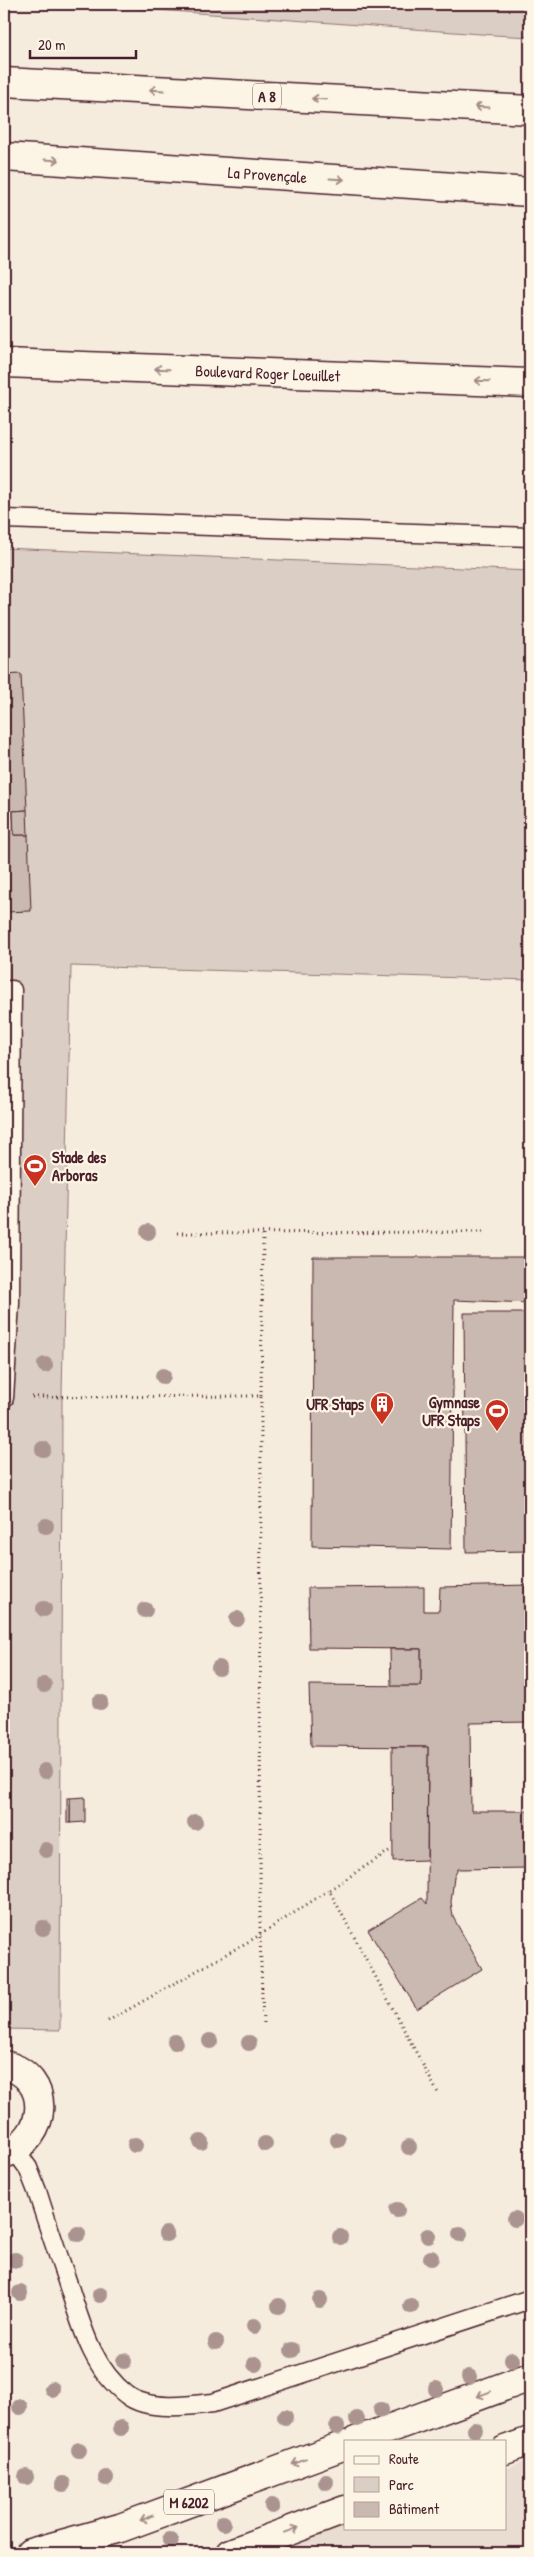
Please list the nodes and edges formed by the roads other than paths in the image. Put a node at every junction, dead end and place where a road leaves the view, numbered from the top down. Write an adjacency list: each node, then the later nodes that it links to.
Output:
1 (4, 82): 2 (main road, A 8, one-way to 1)
2 (530, 110)
3 (4, 157): 4 (main road, La Provençale, one-way to 4)
4 (474, 188): 5 (main road, La Provençale); 6 (main road)
5 (530, 192)
6 (530, 199)
7 (4, 363): 8 (main road, Boulevard Roger Loeuillet, one-way to 7)
8 (530, 383)
9 (4, 519): 10 (lane)
10 (530, 537)
11 (4, 991): 12 (lane)
12 (7, 1303): 13 (lane)
13 (4, 1398)
14 (4, 2065): 15 (main road)
15 (9, 2152): 16 (lane)
16 (530, 2299)
17 (530, 2377): 18 (main road, one-way to 18)
18 (359, 2440)
19 (530, 2441): 21 (main road)
20 (344, 2445): 23 (main road, M 6202, one-way to 23)
21 (506, 2450)
22 (344, 2510): 24 (main road, one-way to 22)
23 (30, 2553)
24 (230, 2553)

